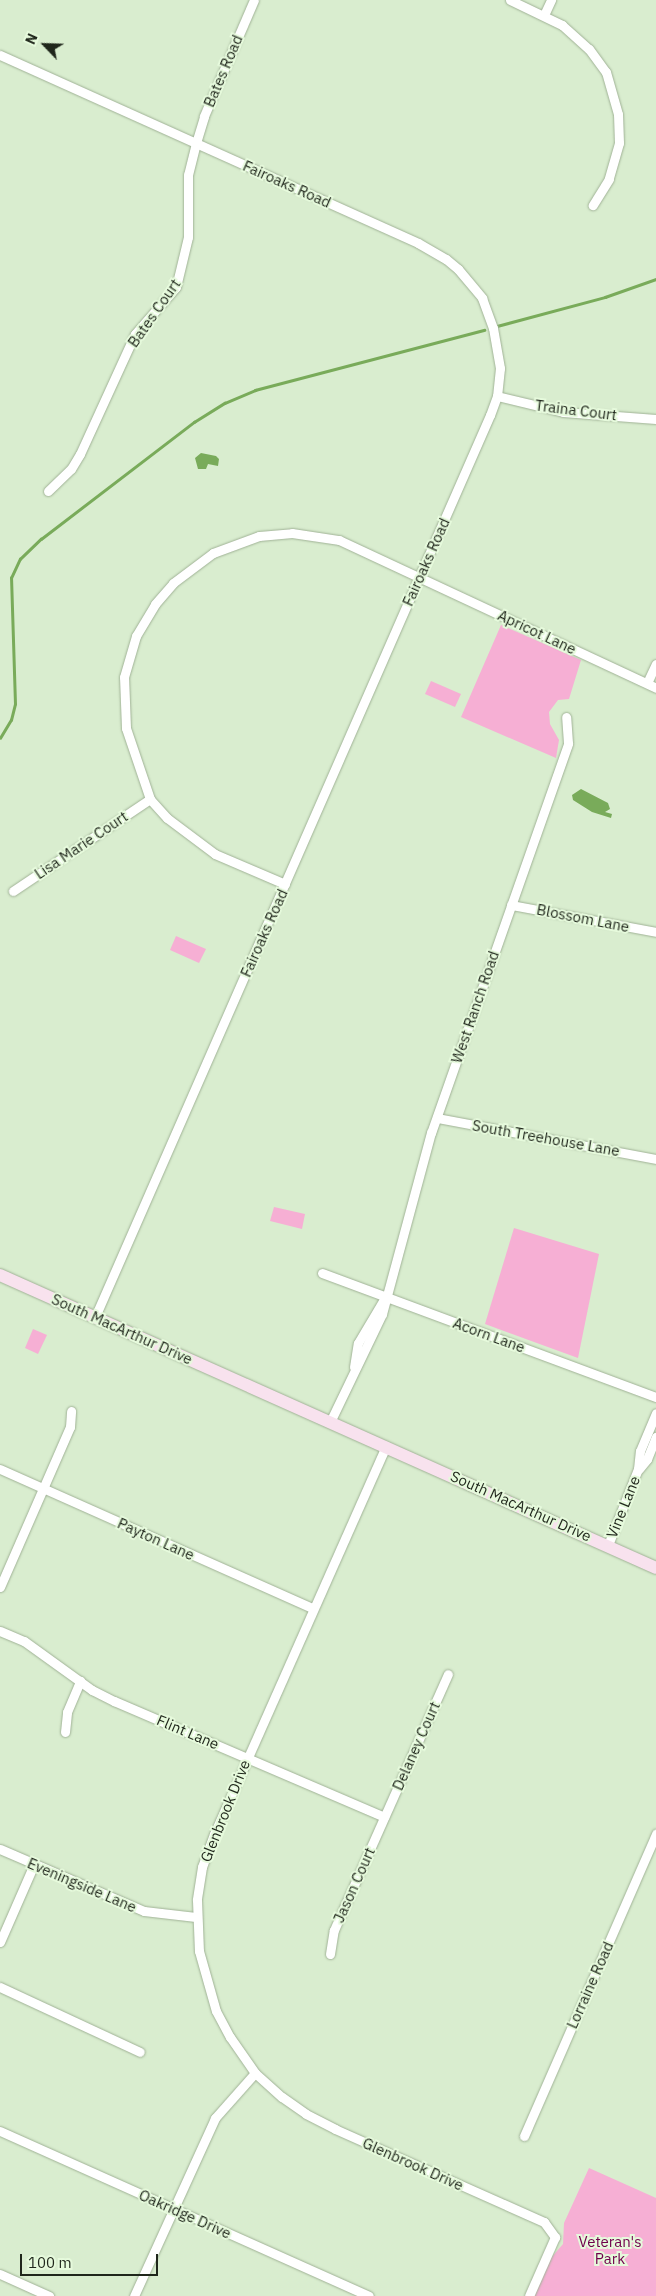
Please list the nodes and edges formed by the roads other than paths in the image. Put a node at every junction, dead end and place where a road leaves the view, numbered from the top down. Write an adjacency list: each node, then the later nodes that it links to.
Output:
1 (254, 0): 6 (street, Bates Road)
2 (510, 0): 4 (street)
3 (551, 0): 4 (street)
4 (544, 15): 7 (street)
5 (0, 55): 6 (street, Fairoaks Road)
6 (196, 143): 8 (street, Fairoaks Road); 10 (street, Bates Court)
7 (593, 205)
8 (497, 396): 9 (street, Traina Court); 11 (street, Fairoaks Road)
9 (656, 419)
10 (48, 491)
11 (419, 576): 13 (street, Apricot Lane); 16 (street, Apricot Lane); 17 (street, Fairoaks Road)
12 (656, 664): 13 (street)
13 (647, 684): 14 (street, Apricot Lane)
14 (656, 688)
15 (566, 717): 19 (street, West Ranch Road)
16 (150, 799): 17 (street); 18 (street, Lisa Marie Court)
17 (285, 884): 26 (street, Fairoaks Road)
18 (12, 891)
19 (511, 905): 20 (street, Blossom Lane); 21 (street, West Ranch Road)
20 (656, 932)
21 (437, 1118): 22 (street, South Treehouse Lane); 25 (street, West Ranch Road)
22 (656, 1159)
23 (322, 1273): 25 (street, Acorn Lane)
24 (0, 1275): 26 (street, South MacArthur Drive)
25 (385, 1298): 27 (street, Acorn Lane); 30 (street, West Ranch Road)
26 (95, 1317): 30 (street, South MacArthur Drive)
27 (656, 1397)
28 (71, 1411): 35 (street)
29 (656, 1414): 34 (street, Vine Lane)
30 (331, 1420): 32 (street)
31 (656, 1437): 34 (street, Vine Lane)
32 (386, 1446): 36 (street, South MacArthur Drive); 39 (street, Glenbrook Drive)
33 (0, 1469): 35 (street, Payton Lane)
34 (638, 1469): 36 (street, Vine Lane)
35 (44, 1488): 38 (street); 39 (street, Payton Lane)
36 (608, 1545): 37 (street, South MacArthur Drive)
37 (656, 1568)
38 (0, 1587)
39 (312, 1608): 44 (street, Glenbrook Drive)
40 (0, 1631): 42 (street, Flint Lane)
41 (448, 1674): 45 (street, Delaney Court)
42 (80, 1681): 43 (street); 44 (street, Flint Lane)
43 (65, 1732)
44 (247, 1756): 45 (street, Flint Lane); 49 (street, Glenbrook Drive)
45 (384, 1817): 51 (street, Jason Court)
46 (656, 1834): 56 (street, Lorraine Road)
47 (0, 1849): 48 (street, Eveningside Lane)
48 (34, 1864): 49 (street, Eveningside Lane); 50 (street)
49 (196, 1917): 54 (street, Glenbrook Drive)
50 (0, 1942)
51 (330, 1954)
52 (0, 1986): 53 (street)
53 (140, 2052)
54 (255, 2073): 57 (street); 62 (street, Glenbrook Drive)
55 (0, 2132): 57 (street, Oakridge Drive)
56 (524, 2136)
57 (172, 2208): 60 (street); 61 (street, Oakridge Drive)
58 (0, 2274): 59 (street)
59 (49, 2296)
60 (134, 2296)
61 (370, 2296)
62 (529, 2296)

